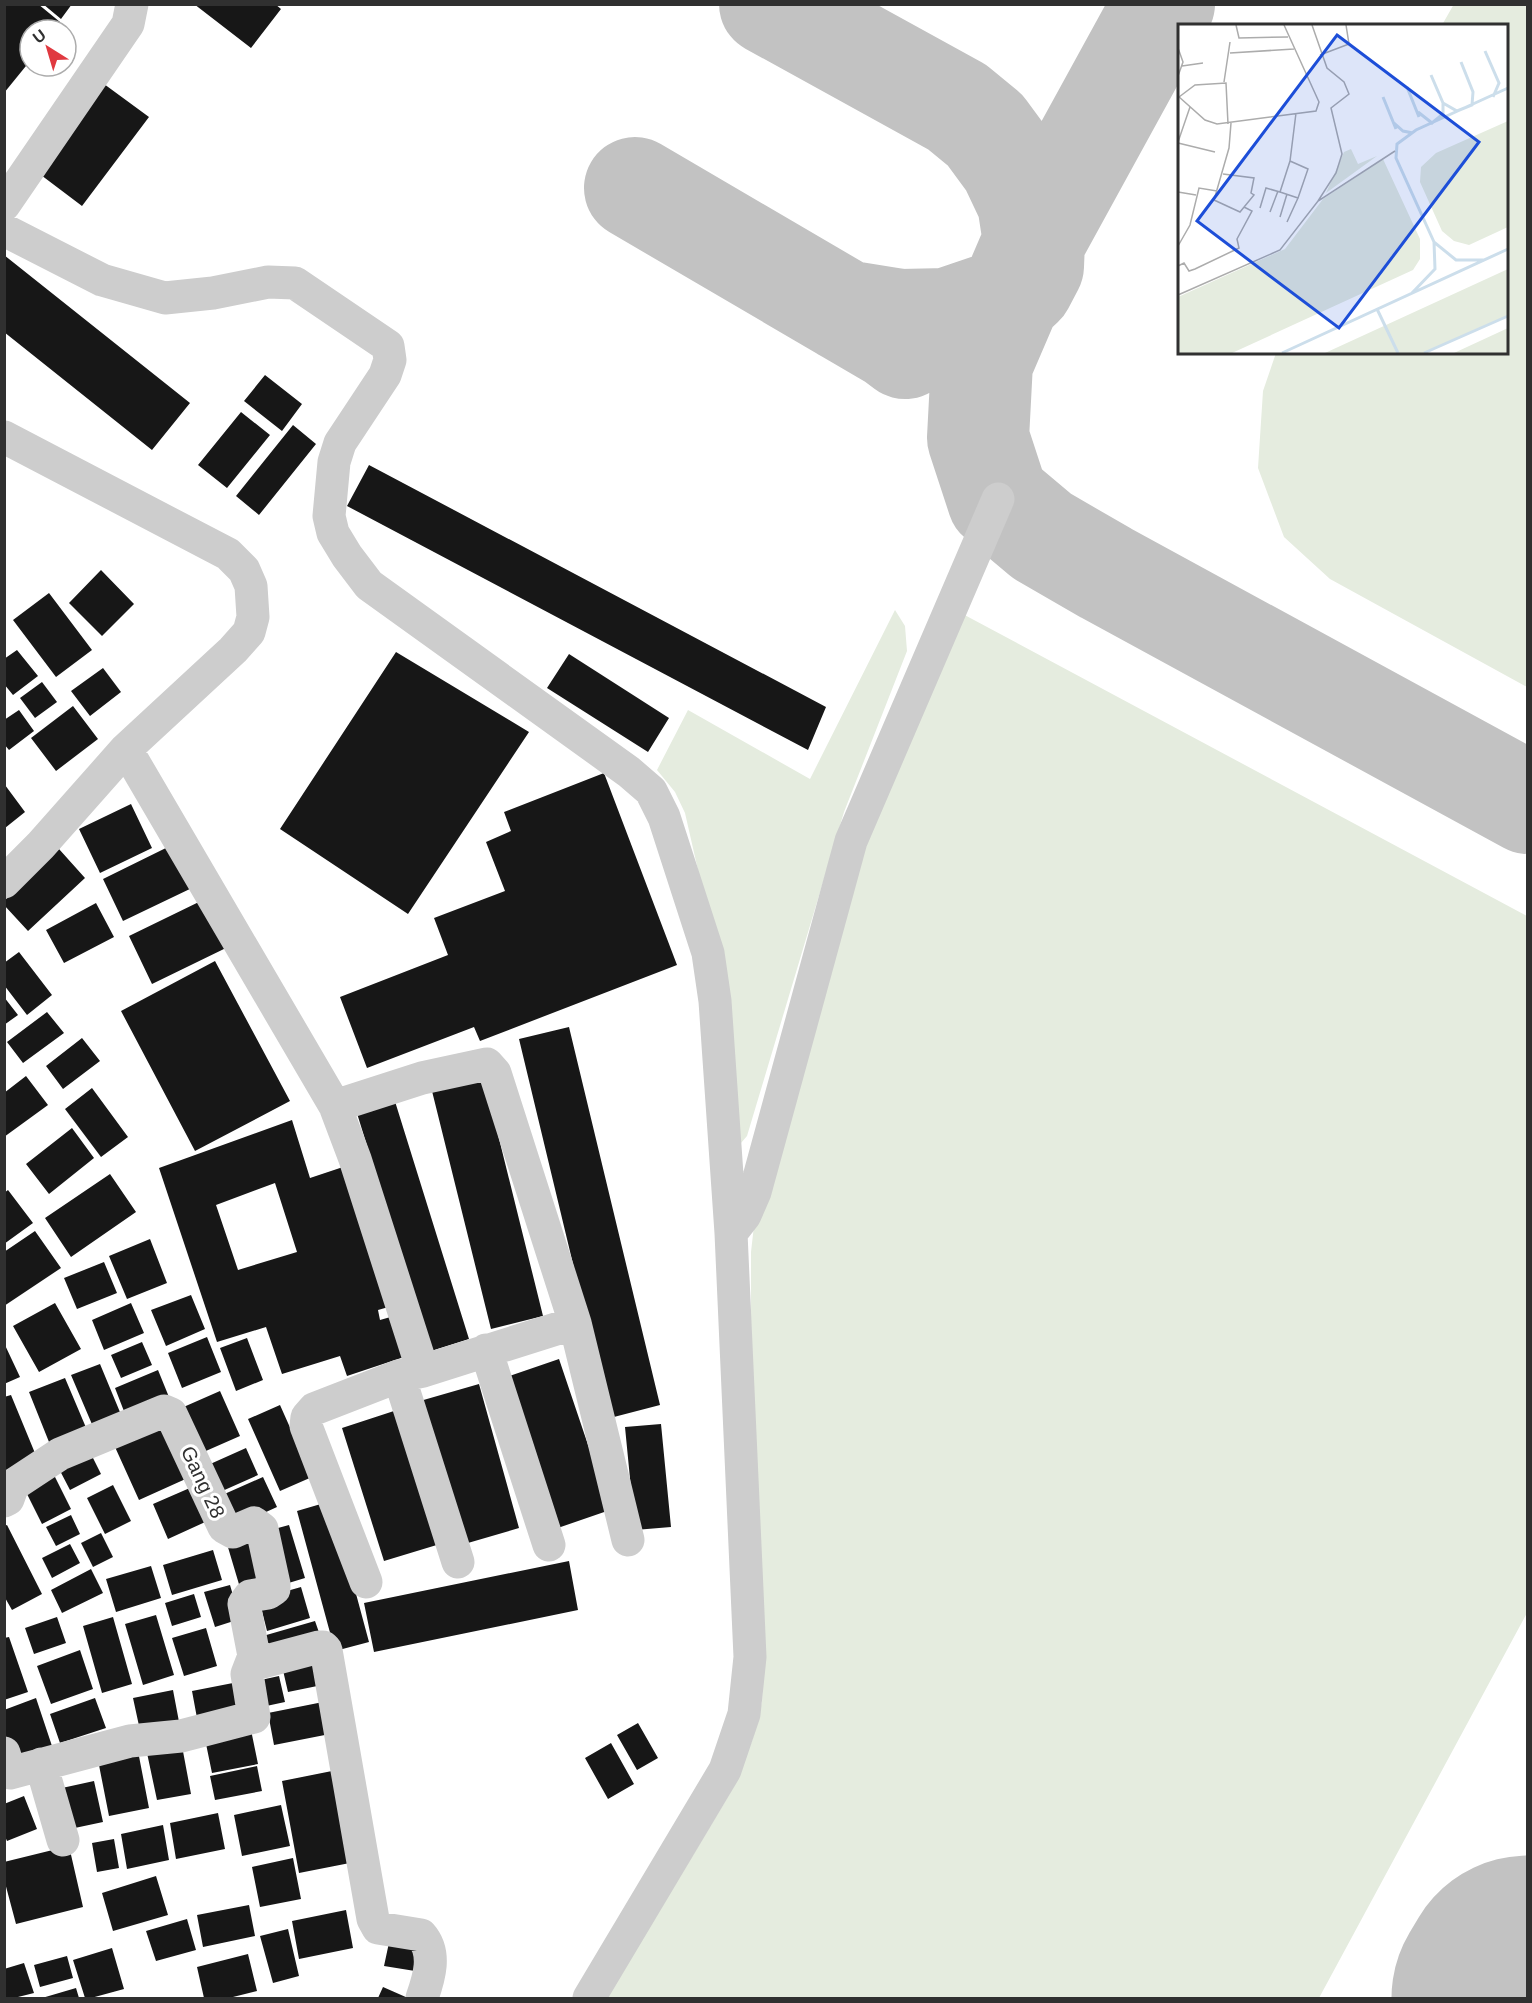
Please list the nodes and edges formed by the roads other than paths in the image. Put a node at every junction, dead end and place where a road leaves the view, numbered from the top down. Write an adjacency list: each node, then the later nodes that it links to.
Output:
1 (132, 4): 2 (street)
2 (4, 205)
3 (4, 230): 9 (street)
4 (4, 437): 6 (street)
5 (998, 500): 9 (street)
6 (126, 749): 7 (street); 8 (street)
7 (4, 882)
8 (335, 1106): 10 (street); 12 (street)
9 (731, 1233): 23 (street)
10 (575, 1323): 11 (street); 14 (street)
11 (486, 1350): 12 (street); 15 (street)
12 (411, 1374): 16 (street); 17 (street)
13 (4, 1501): 18 (street, Gang 28)
14 (628, 1540)
15 (549, 1545)
16 (458, 1562)
17 (366, 1582)
18 (250, 1665): 20 (street, Gang 28); 22 (street)
19 (8, 1763): 20 (street)
20 (41, 1764): 21 (street)
21 (63, 1840)
22 (422, 1998)
23 (589, 1998)

